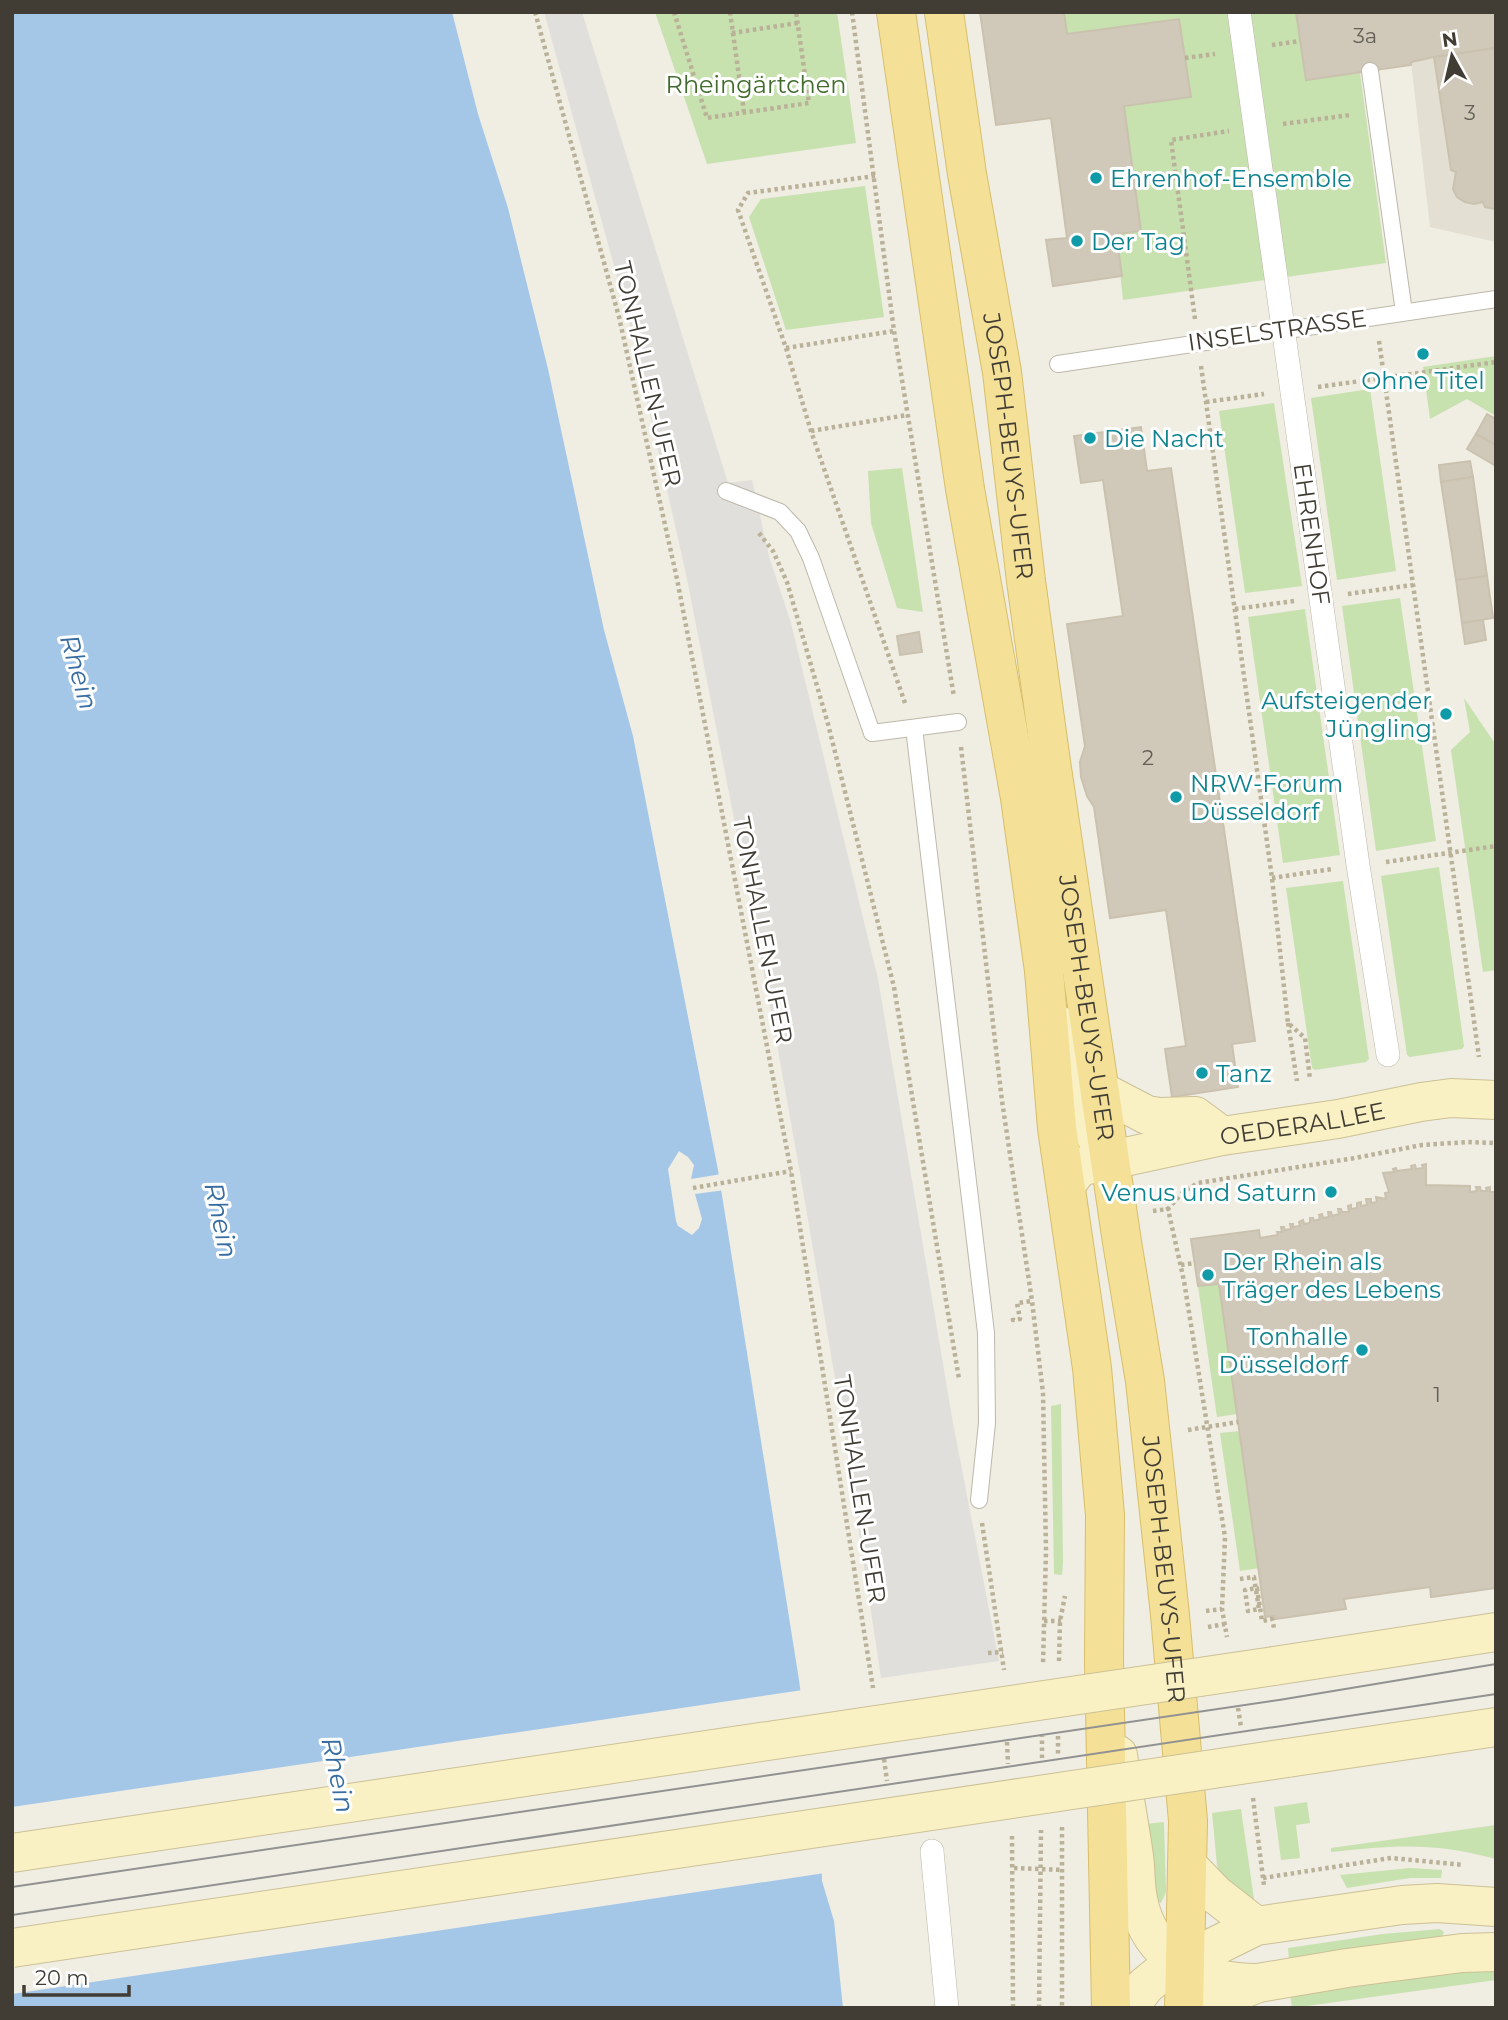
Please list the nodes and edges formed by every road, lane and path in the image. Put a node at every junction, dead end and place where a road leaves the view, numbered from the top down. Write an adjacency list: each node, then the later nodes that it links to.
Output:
1 (534, 12): 45 (path, TONHALLEN-UFER)
2 (674, 12): 12 (path)
3 (730, 12): 10 (path)
4 (796, 12): 9 (path)
5 (852, 12): 14 (path)
6 (896, 12): 34 (main road, JOSEPH-BEUYS-UFER)
7 (944, 12): 40 (main road, JOSEPH-BEUYS-UFER)
8 (1239, 12): 18 (street, EHRENHOF)
9 (798, 23): 10 (path); 12 (path)
10 (733, 33): 12 (path)
11 (1370, 71): 16 (lane)
12 (744, 112)
13 (1171, 140): 20 (path)
14 (875, 176): 19 (path); 21 (path)
15 (1496, 299): 16 (lane, INSELSTRASSE)
16 (1404, 312): 17 (lane, INSELSTRASSE)
17 (1376, 316): 18 (lane, INSELSTRASSE); 24 (path)
18 (1284, 330): 20 (lane, INSELSTRASSE); 25 (street, EHRENHOF)
19 (894, 331): 21 (path); 27 (path)
20 (1198, 342): 23 (lane, INSELSTRASSE); 26 (path)
21 (786, 348): 28 (path)
22 (1496, 362): 24 (path)
23 (1058, 364)
24 (1384, 377): 25 (path); 33 (path)
25 (1293, 390): 26 (path); 36 (street, EHRENHOF)
26 (1206, 402): 35 (path)
27 (907, 415): 28 (path); 30 (path)
28 (811, 431): 31 (path)
29 (726, 491): 31 (lane); 55 (path)
30 (958, 722): 31 (lane); 53 (path)
31 (914, 728): 59 (lane)
32 (1496, 846): 33 (path)
33 (1450, 853): 37 (path)
34 (1044, 971): 44 (main road); 47 (main road, JOSEPH-BEUYS-UFER)
35 (1288, 1023): 38 (path); 39 (path)
36 (1388, 1055)
37 (1479, 1058)
38 (1310, 1079)
39 (1297, 1081)
40 (1099, 1090): 42 (main road); 44 (main road, JOSEPH-BEUYS-UFER)
41 (1496, 1100): 42 (main road, OEDERALLEE)
42 (1222, 1136): 44 (main road, OEDERALLEE)
43 (1496, 1143): 49 (path, OEDERALLEE)
44 (1110, 1160): 47 (main road, OEDERALLEE); 80 (main road, JOSEPH-BEUYS-UFER)
45 (791, 1171): 48 (path); 71 (path, TONHALLEN-UFER)
46 (1165, 1180): 49 (path)
47 (1066, 1185): 69 (main road, JOSEPH-BEUYS-UFER)
48 (693, 1188)
49 (1168, 1209): 50 (path); 52 (path)
50 (1149, 1211)
51 (1195, 1263): 52 (path)
52 (1181, 1265): 57 (path)
53 (1032, 1301): 54 (path); 61 (path)
54 (1013, 1317)
55 (960, 1390)
56 (1238, 1422): 57 (path)
57 (1208, 1427): 58 (path); 63 (path)
58 (1180, 1432)
59 (979, 1500): 68 (path)
60 (1240, 1579): 64 (path)
61 (1044, 1621): 62 (path); 70 (path)
62 (1068, 1622)
63 (1225, 1624)
64 (1274, 1629)
65 (1496, 1633): 79 (main road, bridge)
66 (1059, 1634): 67 (path)
67 (1066, 1634)
68 (988, 1653)
69 (1104, 1661): 88 (main road); 94 (main road, JOSEPH-BEUYS-UFER)
70 (1043, 1676)
71 (874, 1692)
72 (1496, 1727): 86 (main road, bridge)
73 (1042, 1731): 75 (path)
74 (882, 1747): 76 (path)
75 (1042, 1759)
76 (888, 1788)
77 (1041, 1828): 82 (path)
78 (932, 1851): 90 (street)
79 (12, 1853)
80 (1187, 1865): 85 (main road); 88 (main road, JOSEPH-BEUYS-UFER)
81 (1472, 1866): 83 (path)
82 (1041, 1869): 91 (path); 92 (path); 93 (path)
83 (1263, 1878)
84 (1496, 1907): 85 (main road)
85 (1256, 1926): 88 (main road)
86 (12, 1948)
87 (1496, 1952): 89 (main road)
88 (1183, 1963): 89 (main road); 95 (main road); 96 (main road, JOSEPH-BEUYS-UFER)
89 (1258, 1983): 97 (main road)
90 (947, 2008)
91 (1013, 2008)
92 (1039, 2008)
93 (1062, 2008)
94 (1111, 2008)
95 (1129, 2008)
96 (1184, 2008)
97 (1214, 2008)

